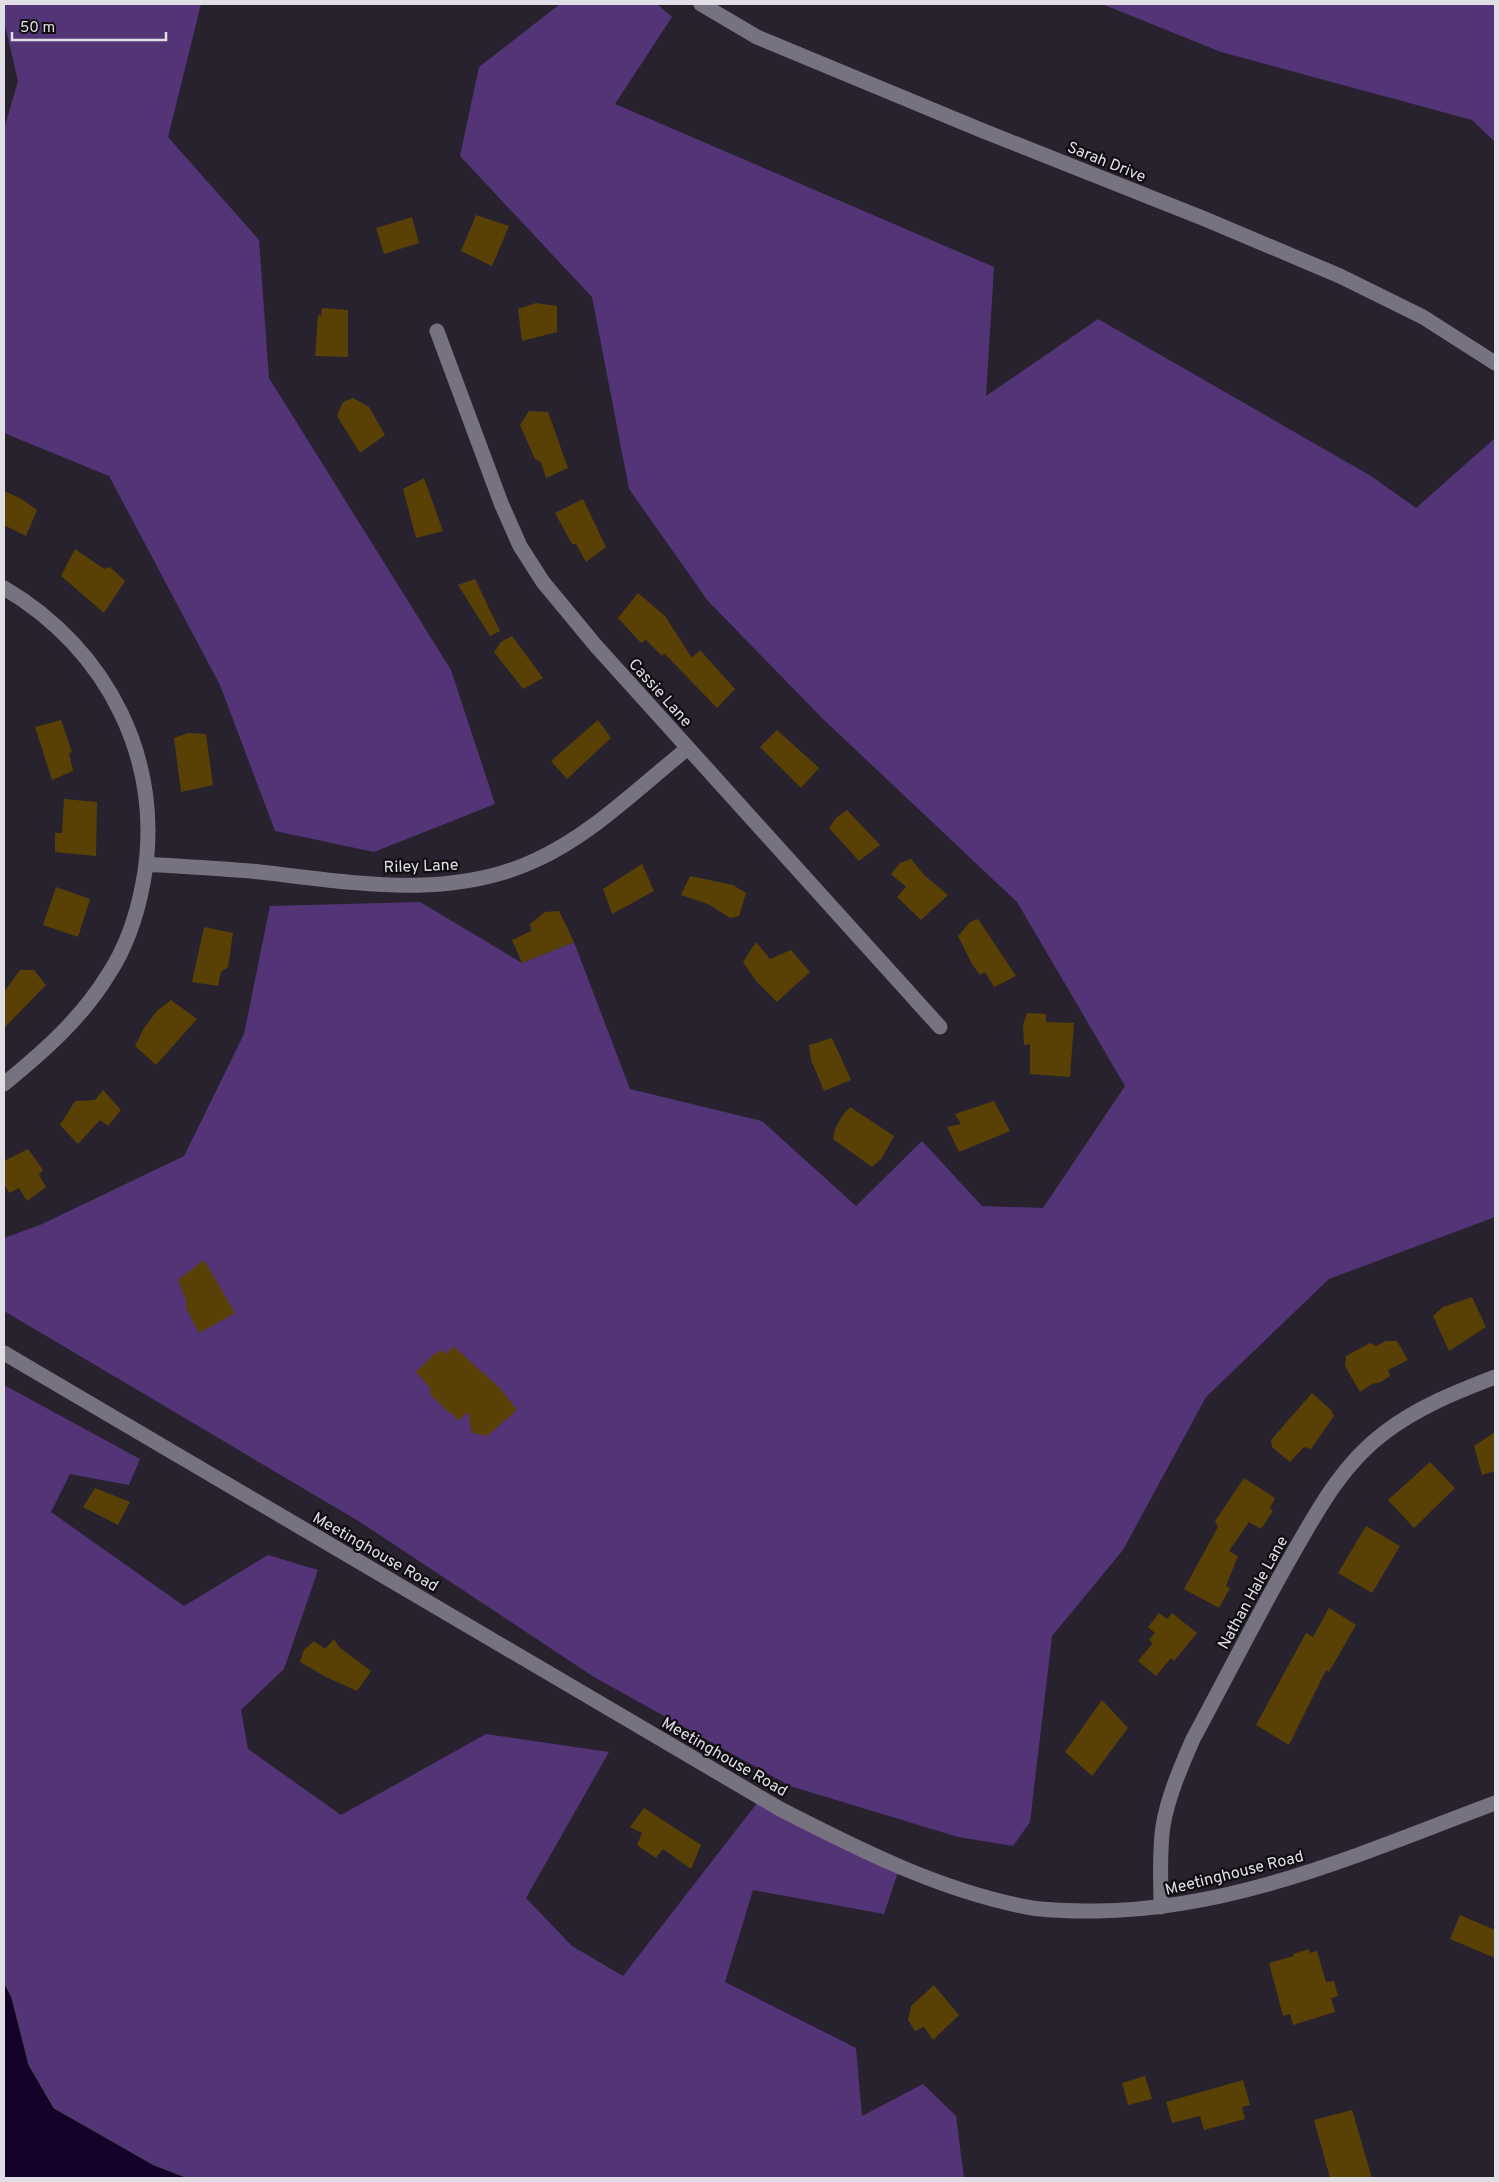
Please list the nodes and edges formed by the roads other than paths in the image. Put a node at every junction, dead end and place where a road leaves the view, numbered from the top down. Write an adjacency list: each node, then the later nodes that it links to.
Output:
1 (701, 4): 3 (street, Sarah Drive)
2 (437, 331): 5 (street, Cassie Lane)
3 (1495, 362)
4 (4, 588): 6 (street)
5 (688, 748): 6 (street, Riley Lane); 7 (street, Cassie Lane)
6 (146, 864): 8 (street)
7 (940, 1027)
8 (4, 1084)
9 (4, 1353): 12 (street, Meetinghouse Road)
10 (1495, 1377): 12 (street, Nathan Hale Lane)
11 (1495, 1803): 12 (street, Meetinghouse Road)
12 (1161, 1907)

